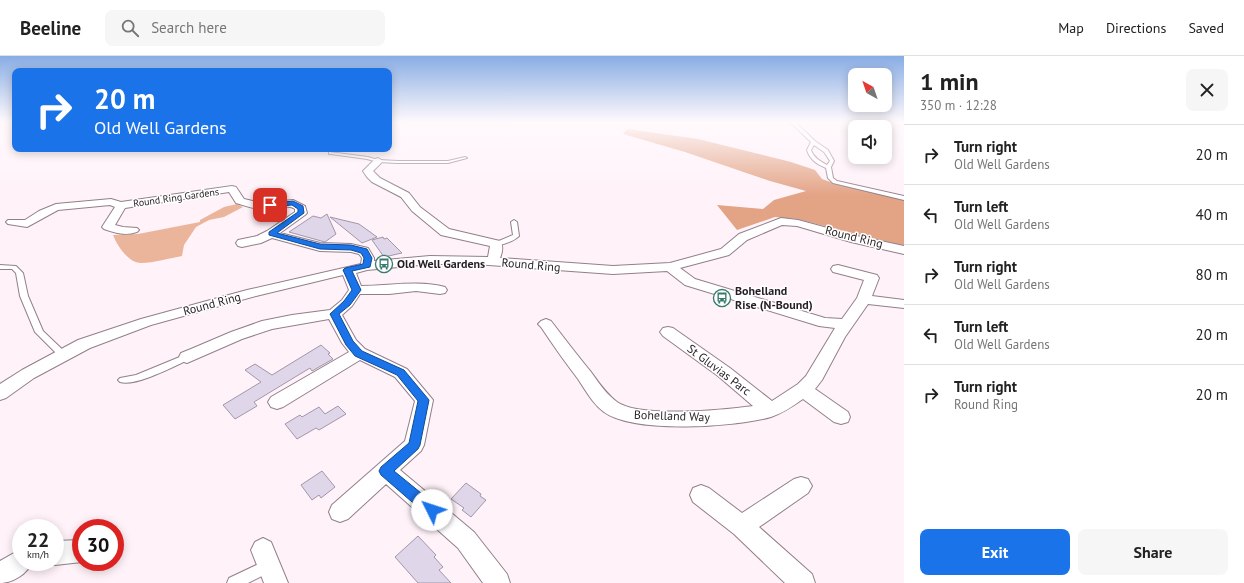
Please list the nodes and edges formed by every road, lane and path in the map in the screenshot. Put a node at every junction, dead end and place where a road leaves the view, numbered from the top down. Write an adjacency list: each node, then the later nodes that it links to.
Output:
1 (811, 147): 6 (lane)
2 (820, 147): 6 (lane)
3 (331, 153): 5 (lane)
4 (465, 158): 5 (lane)
5 (378, 161): 14 (street)
6 (828, 166): 7 (lane)
7 (904, 198)
8 (121, 205): 9 (street, Round Ring Gardens); 11 (street, Round Ring Gardens); 12 (street, Round Ring Gardens)
9 (12, 222)
10 (514, 222): 14 (lane)
11 (133, 230)
12 (272, 234): 13 (street, Round Ring Gardens); 17 (street)
13 (242, 243)
14 (496, 244): 16 (street)
15 (904, 250): 19 (street, Round Ring)
16 (492, 262): 17 (street, Round Ring); 19 (street, Round Ring)
17 (367, 266): 21 (street, Round Ring)
18 (0, 267): 31 (lane)
19 (670, 267): 28 (street)
20 (838, 269): 24 (street, Bohelland Way)
21 (348, 270): 22 (street); 31 (street, Round Ring)
22 (356, 290): 23 (street); 26 (street)
23 (440, 290)
24 (864, 299): 25 (street); 28 (street, Bohelland Way)
25 (904, 304)
26 (334, 314): 30 (street); 32 (street)
27 (546, 324): 37 (street, Bohelland Way)
28 (845, 324): 34 (street, Bohelland Way)
29 (668, 332): 37 (street, St Gluvias Parc)
30 (359, 353): 36 (street); 39 (street)
31 (63, 355): 35 (street, Round Ring)
32 (186, 357): 33 (lane)
33 (124, 380)
34 (803, 390): 37 (street, Bohelland Way); 38 (street)
35 (0, 393)
36 (277, 402)
37 (770, 410)
38 (841, 417)
39 (386, 471): 42 (street); 48 (street)
40 (801, 486): 43 (street)
41 (702, 495): 43 (street)
42 (340, 512)
43 (742, 526): 49 (street)
44 (269, 566): 47 (lane)
45 (12, 567): 46 (street)
46 (0, 575)
47 (234, 583)
48 (498, 583)
49 (803, 583)

